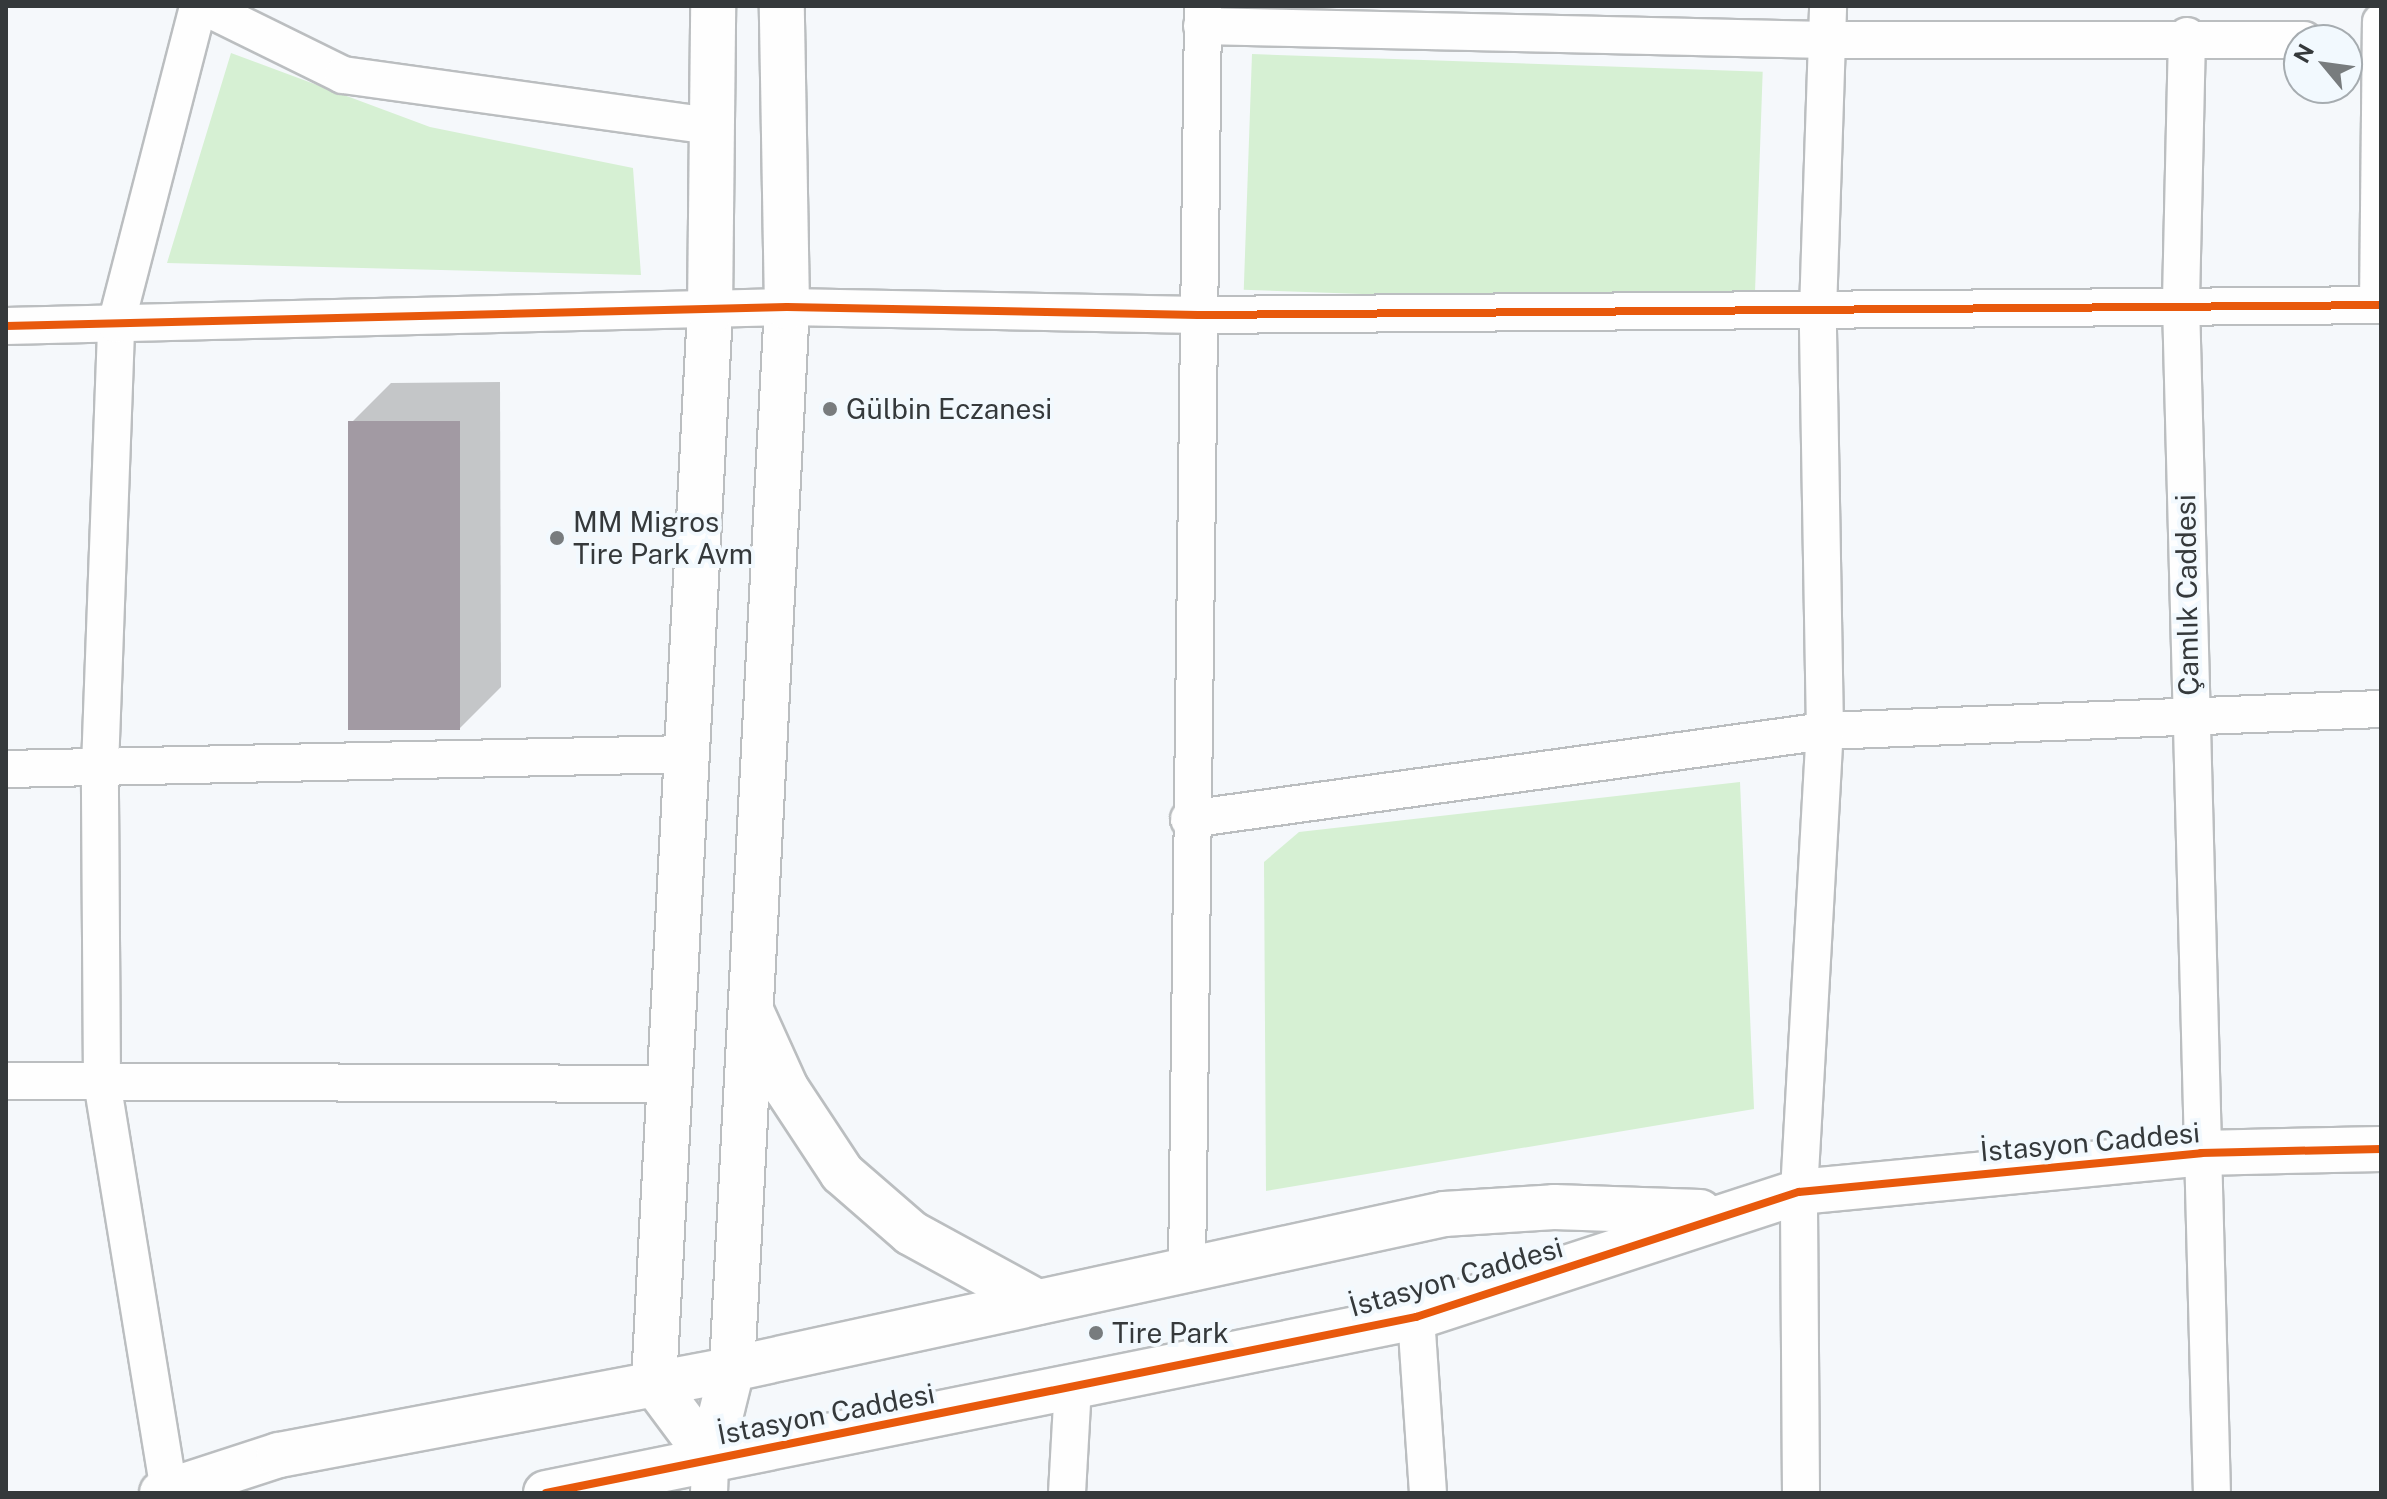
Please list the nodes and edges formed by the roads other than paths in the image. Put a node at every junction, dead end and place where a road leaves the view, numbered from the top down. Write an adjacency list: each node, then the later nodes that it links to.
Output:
1 (201, 6): 9 (street); 16 (street)
2 (713, 6): 9 (street)
3 (782, 6): 12 (street)
4 (1202, 16): 5 (street); 15 (street)
5 (1827, 23): 7 (street); 13 (street)
6 (2369, 35): 11 (street)
7 (2187, 36): 8 (street); 10 (street, Çamlık Caddesi)
8 (2283, 39)
9 (712, 126): 14 (street)
10 (2181, 303): 11 (street); 13 (street); 19 (street, Çamlık Caddesi)
11 (2379, 305)
12 (787, 307): 14 (street); 15 (street); 25 (street)
13 (1818, 311): 15 (street); 20 (street)
14 (710, 312): 16 (street); 21 (street)
15 (1198, 315): 24 (street)
16 (116, 324): 17 (street); 22 (street)
17 (6, 326)
18 (2381, 709): 19 (street)
19 (2190, 711): 20 (street); 30 (street, Çamlık Caddesi)
20 (1825, 731): 24 (street); 31 (street)
21 (686, 754): 22 (street); 28 (street)
22 (100, 767): 23 (street); 27 (street)
23 (6, 769)
24 (1189, 819): 33 (street)
25 (750, 1010): 34 (street); 36 (street)
26 (6, 1081): 27 (street)
27 (102, 1081): 28 (street); 40 (street)
28 (667, 1084): 37 (street)
29 (2381, 1149): 30 (street, İstasyon Caddesi)
30 (2201, 1153): 31 (street, İstasyon Caddesi); 45 (street, Çamlık Caddesi)
31 (1799, 1192): 32 (street, İstasyon Caddesi); 44 (street)
32 (1723, 1213): 33 (street, İstasyon Caddesi); 35 (street, İstasyon Caddesi)
33 (1187, 1269): 34 (street, İstasyon Caddesi)
34 (1037, 1302): 36 (street, İstasyon Caddesi)
35 (1416, 1317): 38 (street, İstasyon Caddesi); 43 (street)
36 (732, 1369): 37 (street, İstasyon Caddesi); 39 (street)
37 (654, 1383): 39 (street); 40 (street, İstasyon Caddesi)
38 (1073, 1387): 39 (street, İstasyon Caddesi); 42 (street)
39 (710, 1476): 41 (street, İstasyon Caddesi)
40 (166, 1492)
41 (546, 1493)
42 (1067, 1493)
43 (1428, 1493)
44 (1801, 1493)
45 (2212, 1493)

